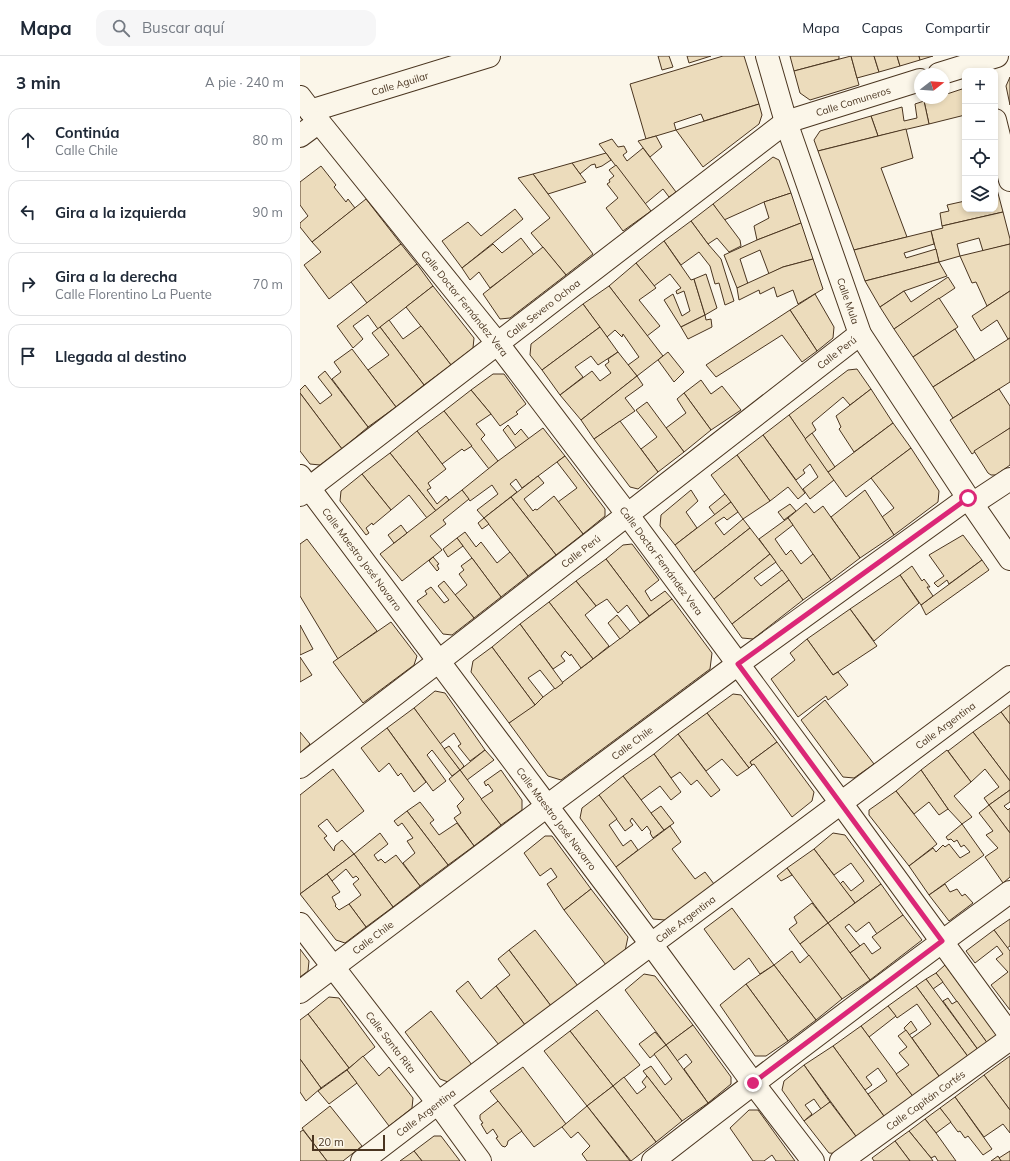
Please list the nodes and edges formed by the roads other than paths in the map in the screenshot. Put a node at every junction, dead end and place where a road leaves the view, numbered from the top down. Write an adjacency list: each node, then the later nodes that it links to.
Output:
1 (489, 56): 3 (street, Calle Aguilar)
2 (767, 56): 8 (street, Calle Mula)
3 (466, 59): 7 (street, Calle Aguilar)
4 (985, 61): 5 (street)
5 (950, 71)
6 (914, 82): 8 (street, Calle Comuneros)
7 (310, 110): 10 (street, Calle Aguilar); 13 (street, Calle Doctor Fernández Vera)
8 (786, 122): 12 (street, Calle Mula); 13 (street, Calle Severo Ochoa)
9 (998, 132): 11 (street)
10 (300, 136)
11 (1010, 180)
12 (860, 334): 16 (street, Calle Mula); 17 (street, Calle Perú)
13 (498, 344): 15 (street, Calle Severo Ochoa); 17 (street, Calle Doctor Fernández Vera)
14 (1010, 479): 16 (street, Calle Chile)
15 (303, 486): 19 (street, Calle Maestro José Navarro)
16 (970, 501): 18 (street, Calle Mula); 20 (street, Calle Chile)
17 (628, 514): 19 (street, Calle Perú); 20 (street, Calle Doctor Fernández Vera)
18 (1010, 559)
19 (439, 661): 22 (street, Calle Perú); 24 (street, Calle Maestro José Navarro)
20 (738, 664): 23 (street, Calle Doctor Fernández Vera); 24 (street, Calle Chile)
21 (1010, 677): 23 (street, Calle Argentina)
22 (300, 767)
23 (841, 803): 27 (street, Calle Doctor Fernández Vera); 28 (street, Calle Argentina)
24 (547, 806): 28 (street, Calle Maestro José Navarro); 29 (street, Calle Chile)
25 (1010, 892): 27 (street)
26 (300, 924): 29 (street, Calle Santa Rita)
27 (942, 941): 31 (street, Calle Doctor Fernández Vera); 33 (street)
28 (651, 944): 33 (street, Calle Maestro José Navarro); 34 (street, Calle Argentina)
29 (332, 967): 30 (street, Calle Chile); 34 (street, Calle Santa Rita)
30 (300, 992)
31 (1010, 1035)
32 (1010, 1039): 39 (street, Calle Capitán Cortés)
33 (753, 1083): 37 (street); 38 (street, Calle Maestro José Navarro)
34 (438, 1103): 35 (street, Calle Argentina); 36 (street, Calle Santa Rita)
35 (362, 1161)
36 (480, 1161)
37 (653, 1161)
38 (813, 1161)
39 (841, 1161)

